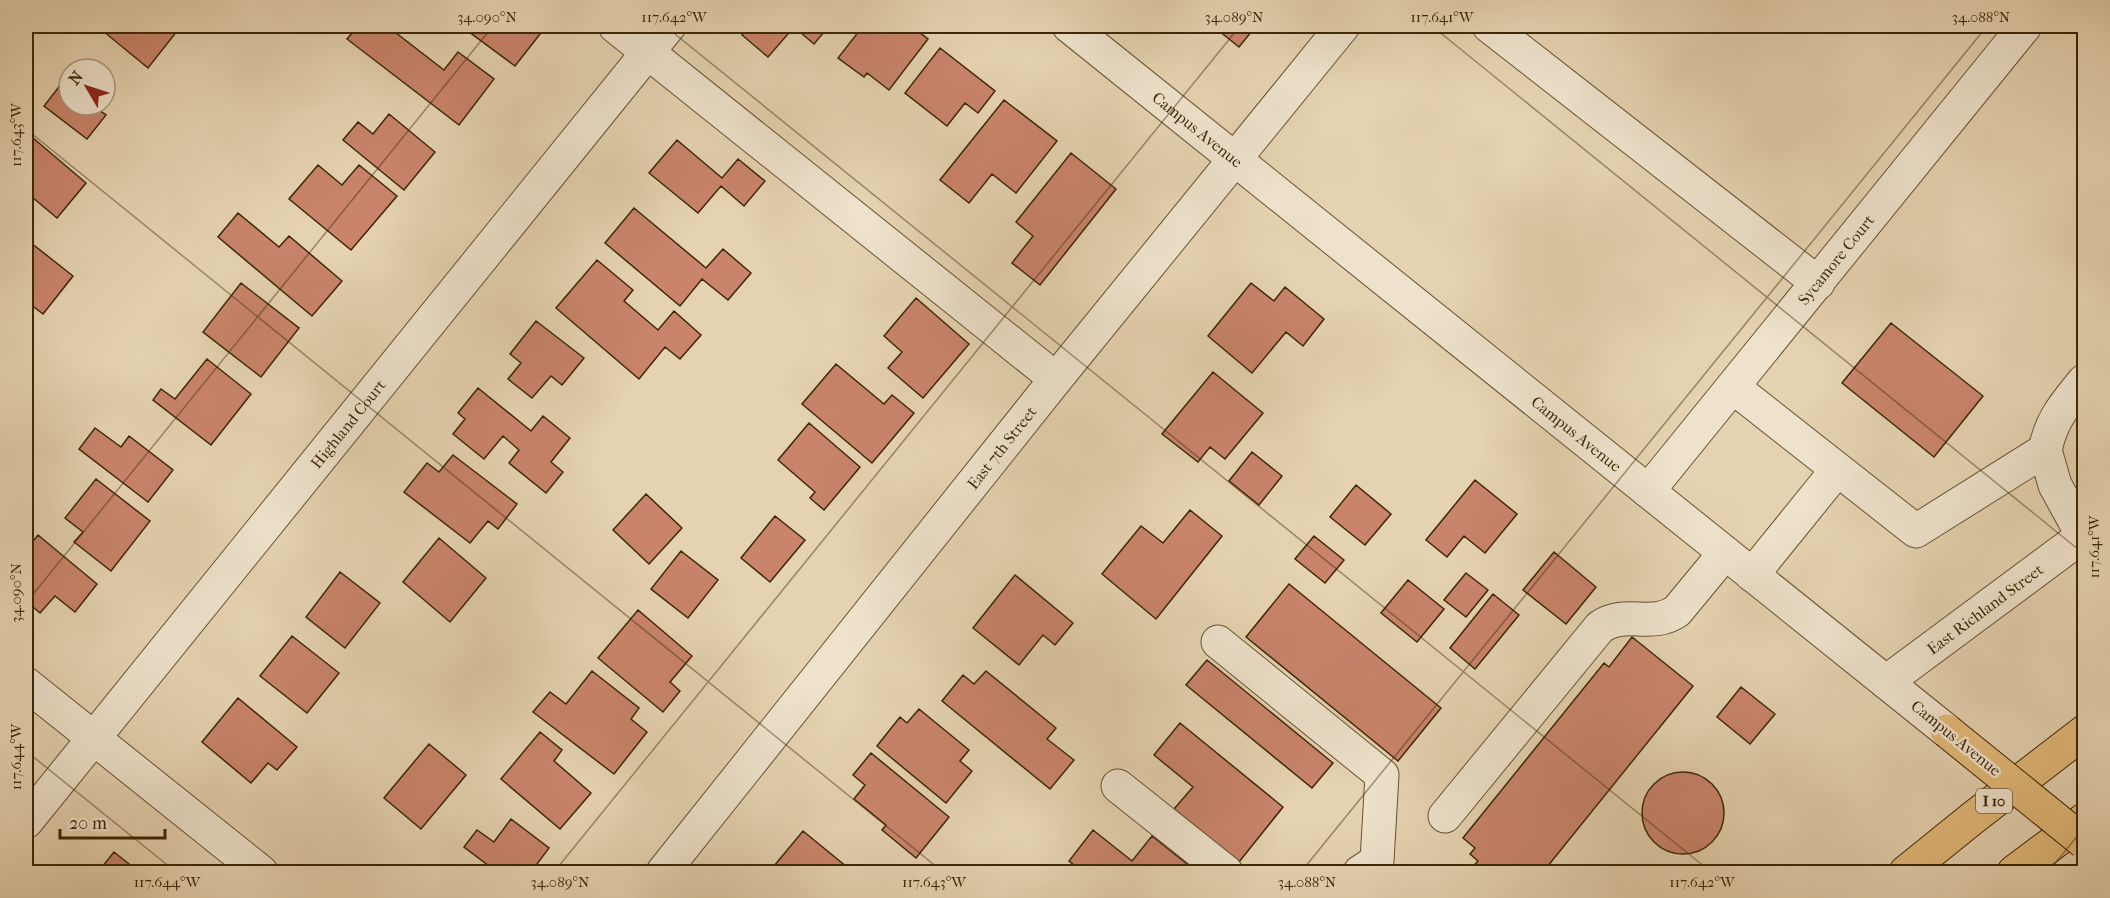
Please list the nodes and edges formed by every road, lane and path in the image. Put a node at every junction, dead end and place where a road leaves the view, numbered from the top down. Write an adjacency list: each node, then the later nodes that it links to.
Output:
1 (615, 26): 7 (street)
2 (669, 26): 7 (street, Highland Court)
3 (1069, 26): 8 (street, Campus Avenue)
4 (1343, 26): 8 (street, East 7th Street)
5 (1489, 26): 9 (street)
6 (2025, 26): 9 (street, Sycamore Court)
7 (648, 52): 10 (street); 24 (street, Highland Court)
8 (1235, 159): 10 (street, East 7th Street); 15 (street, Campus Avenue)
9 (1818, 283): 12 (street, Sycamore Court)
10 (1056, 379): 32 (street, East 7th Street)
11 (2085, 381): 13 (street)
12 (1733, 387): 14 (street); 15 (street, Sycamore Court)
13 (2045, 450): 14 (street); 16 (street)
14 (1837, 470): 18 (street)
15 (1648, 491): 17 (street, Campus Avenue)
16 (2084, 536): 20 (street, East Richland Street)
17 (1725, 554): 18 (street, Campus Avenue); 26 (street)
18 (1752, 575): 20 (street, Campus Avenue)
19 (1218, 642): 30 (street)
20 (1886, 682): 22 (street, Campus Avenue)
21 (26, 684): 24 (street)
22 (1947, 731): 29 (main road, Campus Avenue, bridge)
23 (2085, 732): 34 (main road, I 10)
24 (93, 739): 28 (street, Highland Court); 31 (street)
25 (1118, 786): 33 (street)
26 (1445, 816)
27 (2085, 820): 35 (main road)
28 (26, 822)
29 (2085, 842)
30 (1369, 867)
31 (261, 873)
32 (663, 873)
33 (1226, 873)
34 (1905, 873)
35 (2014, 873)

